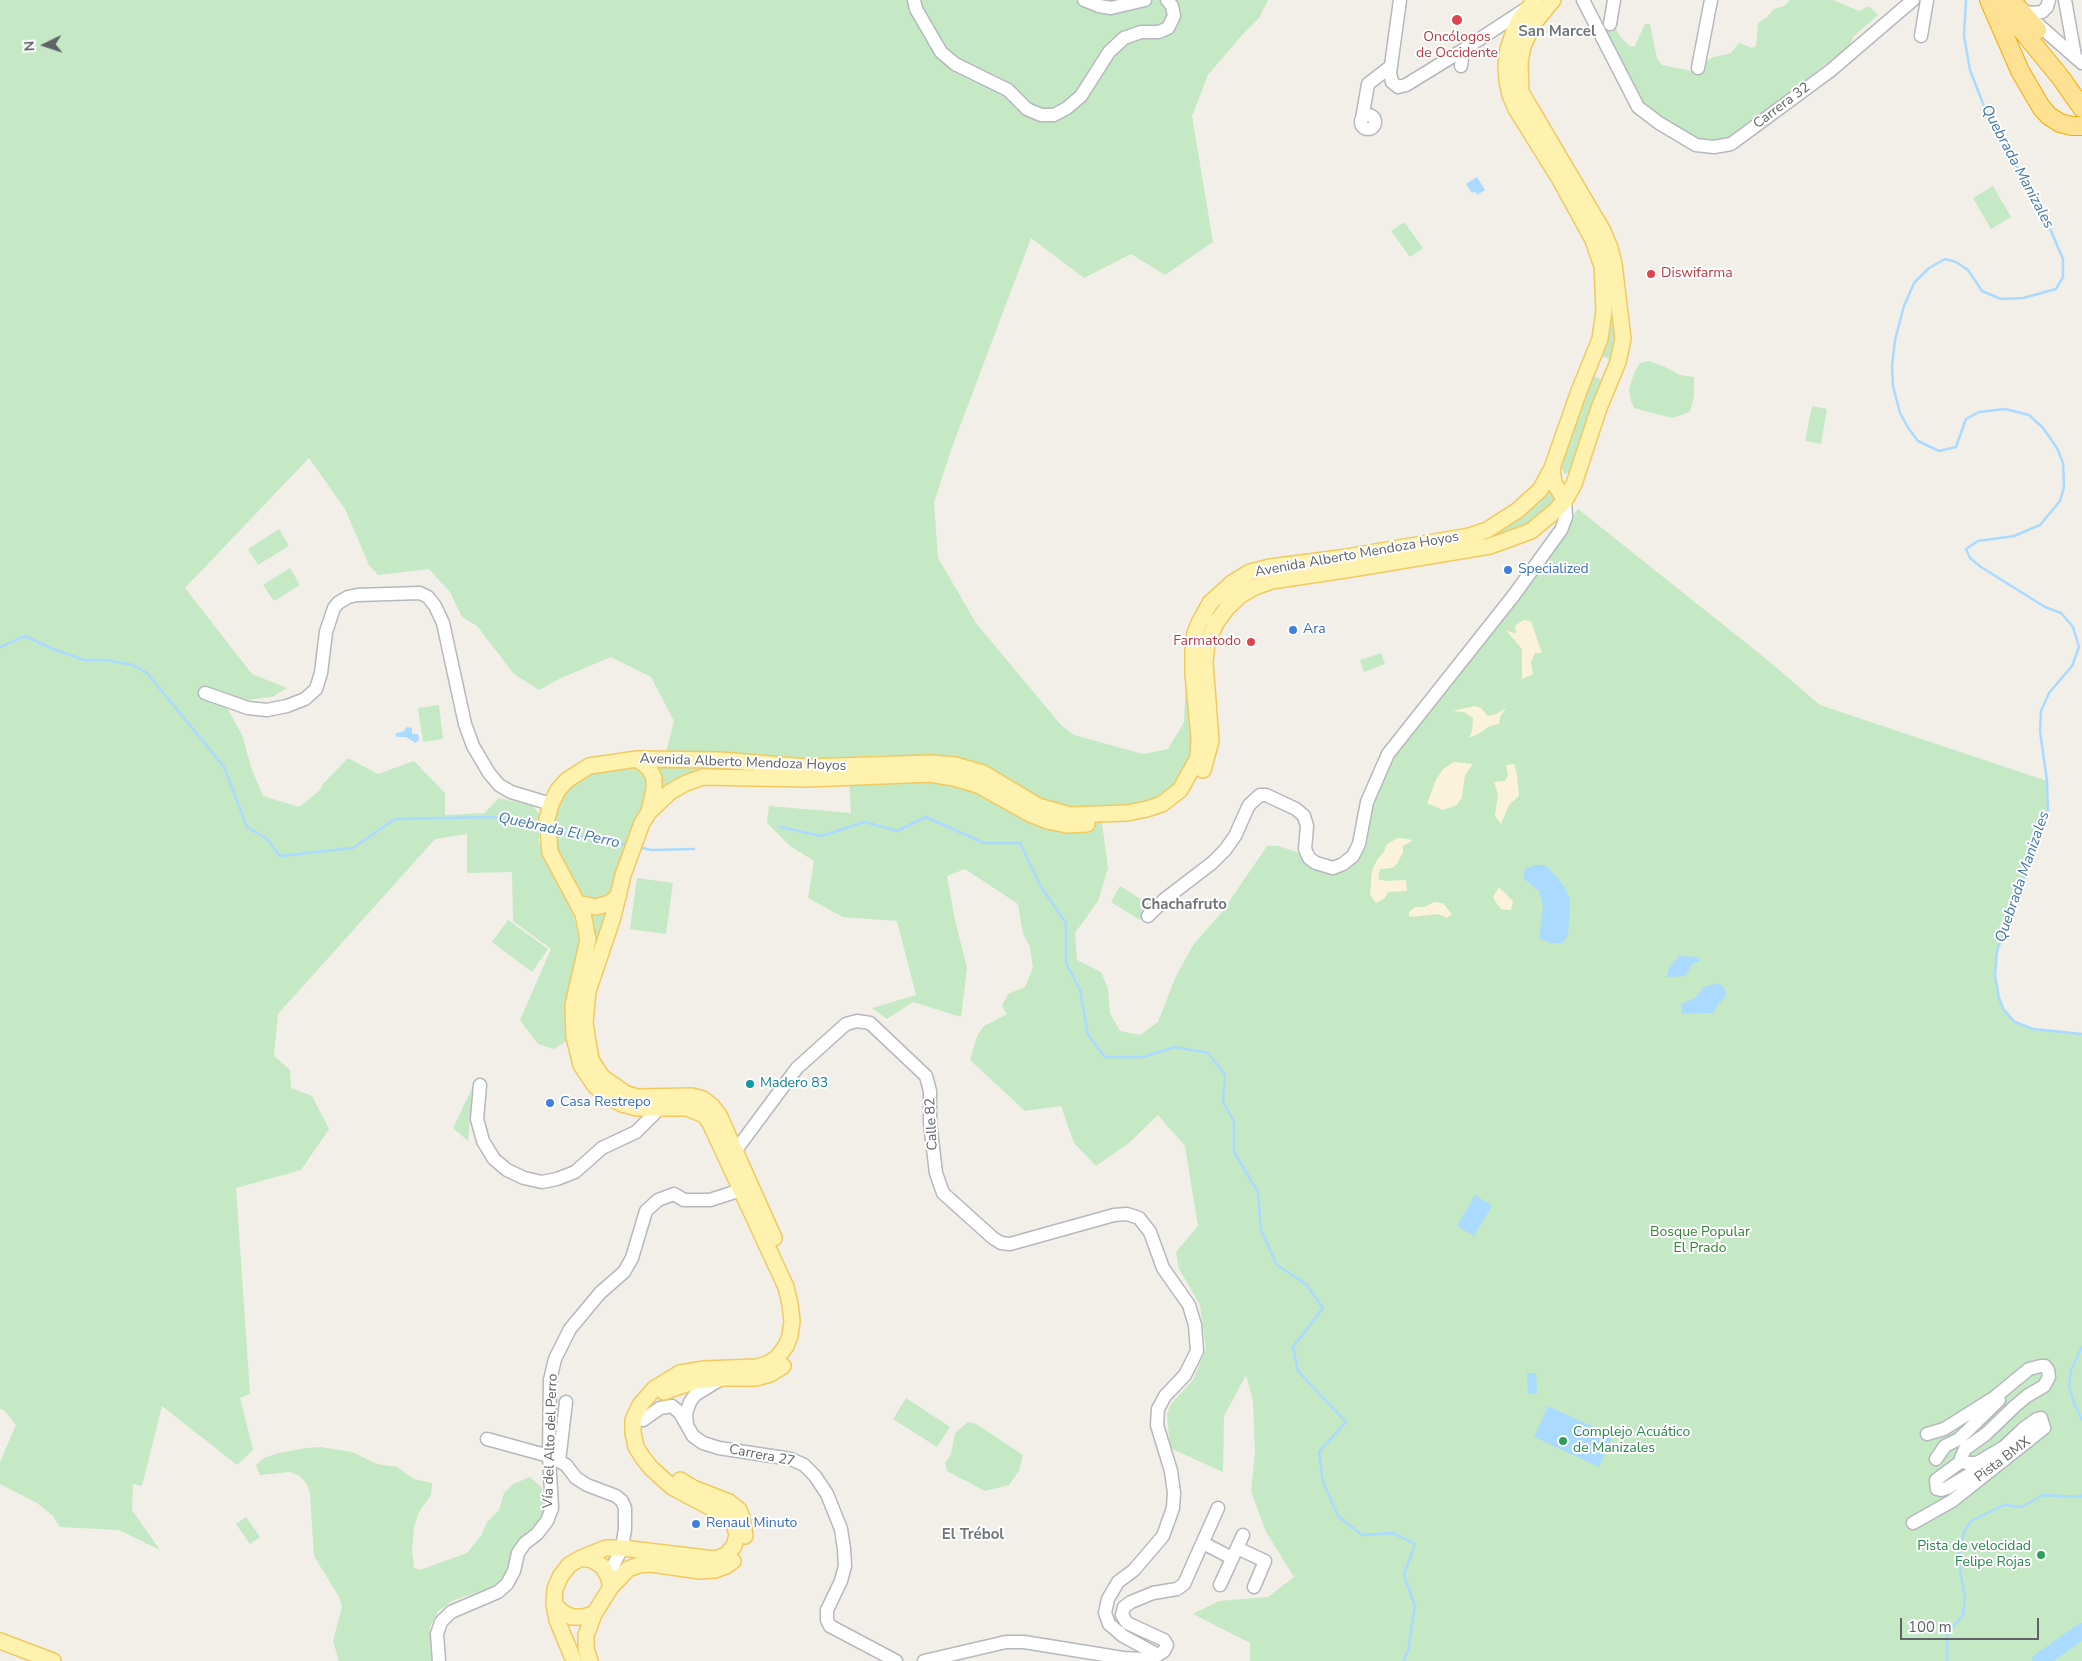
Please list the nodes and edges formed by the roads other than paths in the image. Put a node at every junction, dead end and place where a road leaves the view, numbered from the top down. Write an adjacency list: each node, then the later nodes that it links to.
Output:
1 (914, 0): 4 (street)
2 (1084, 0): 3 (street)
3 (1145, 0)
4 (1167, 0)
5 (1400, 0): 24 (street)
6 (1554, 0): 30 (main road, Avenida Alberto Mendoza Hoyos)
7 (1583, 0): 10 (street, Carrera 32)
8 (1614, 0): 17 (street)
9 (1711, 0): 23 (street)
10 (1914, 0)
11 (1927, 0): 19 (street)
12 (1991, 0): 26 (highway); 28 (highway)
13 (2049, 0): 16 (street)
14 (2065, 0): 21 (street)
15 (1532, 3): 18 (main road, Avenida Alberto Mendoza Hoyos)
16 (2016, 6): 21 (street); 25 (highway)
17 (1610, 24)
18 (1509, 27): 20 (street); 29 (main road, Avenida Alberto Mendoza Hoyos)
19 (1921, 36)
20 (1463, 50): 22 (street); 24 (street)
21 (2079, 60)
22 (1461, 66)
23 (1698, 68)
24 (1390, 70): 27 (street)
25 (2082, 86)
26 (2082, 108)
27 (1368, 120)
28 (2080, 126)
29 (1587, 372): 30 (main road); 31 (main road, Avenida Alberto Mendoza Hoyos)
30 (1608, 385): 32 (main road, Avenida Alberto Mendoza Hoyos)
31 (1552, 468): 32 (main road); 34 (main road, Avenida Alberto Mendoza Hoyos)
32 (1565, 500): 36 (main road, Avenida Alberto Mendoza Hoyos); 39 (street)
33 (205, 693): 35 (street)
34 (637, 759): 35 (main road, Avenida Alberto Mendoza Hoyos); 36 (main road)
35 (549, 811): 38 (main road)
36 (649, 812): 37 (main road, Avenida Alberto Mendoza Hoyos)
37 (619, 895): 38 (main road); 42 (main road, Avenida Alberto Mendoza Hoyos)
38 (577, 903): 41 (main road)
39 (1148, 916)
40 (480, 1085): 41 (street)
41 (658, 1110): 43 (main road)
42 (736, 1150): 44 (main road, Avenida Alberto Mendoza Hoyos); 72 (street, Calle 82)
43 (741, 1190): 52 (street, Vía del Alto del Perro); 61 (main road)
44 (724, 1378): 47 (main road, Avenida Alberto Mendoza Hoyos); 48 (street)
45 (2008, 1387): 49 (street, Pista BMX); 53 (street, Pista BMX); 54 (street, Pista BMX)
46 (566, 1402): 52 (street)
47 (643, 1420): 48 (street, Carrera 27); 64 (main road)
48 (687, 1427): 77 (street, Carrera 27)
49 (1927, 1434)
50 (487, 1439): 52 (street)
51 (2004, 1447): 54 (street, Pista BMX); 54 (street, Pista BMX); 56 (street, Pista BMX)
52 (554, 1458): 57 (street); 74 (street, Vía del Alto del Perro)
53 (1936, 1459)
54 (1963, 1460)
55 (1218, 1508): 59 (street)
56 (1913, 1523)
57 (625, 1529): 60 (street); 61 (street)
58 (1243, 1535): 62 (street)
59 (1202, 1543): 62 (street); 72 (street)
60 (606, 1548): 61 (main road); 63 (main road)
61 (622, 1548): 64 (street)
62 (1235, 1553): 65 (street); 66 (street)
63 (581, 1558): 64 (main road); 67 (main road)
64 (610, 1581): 68 (main road)
65 (1220, 1585)
66 (1254, 1587)
67 (554, 1604): 68 (main road); 75 (main road)
68 (594, 1614): 76 (main road)
69 (0, 1641): 73 (main road)
70 (983, 1648): 71 (street); 72 (street); 78 (street)
71 (997, 1654)
72 (1158, 1655)
73 (53, 1661)
74 (439, 1661)
75 (574, 1661)
76 (590, 1661)
77 (896, 1661)
78 (924, 1661)

